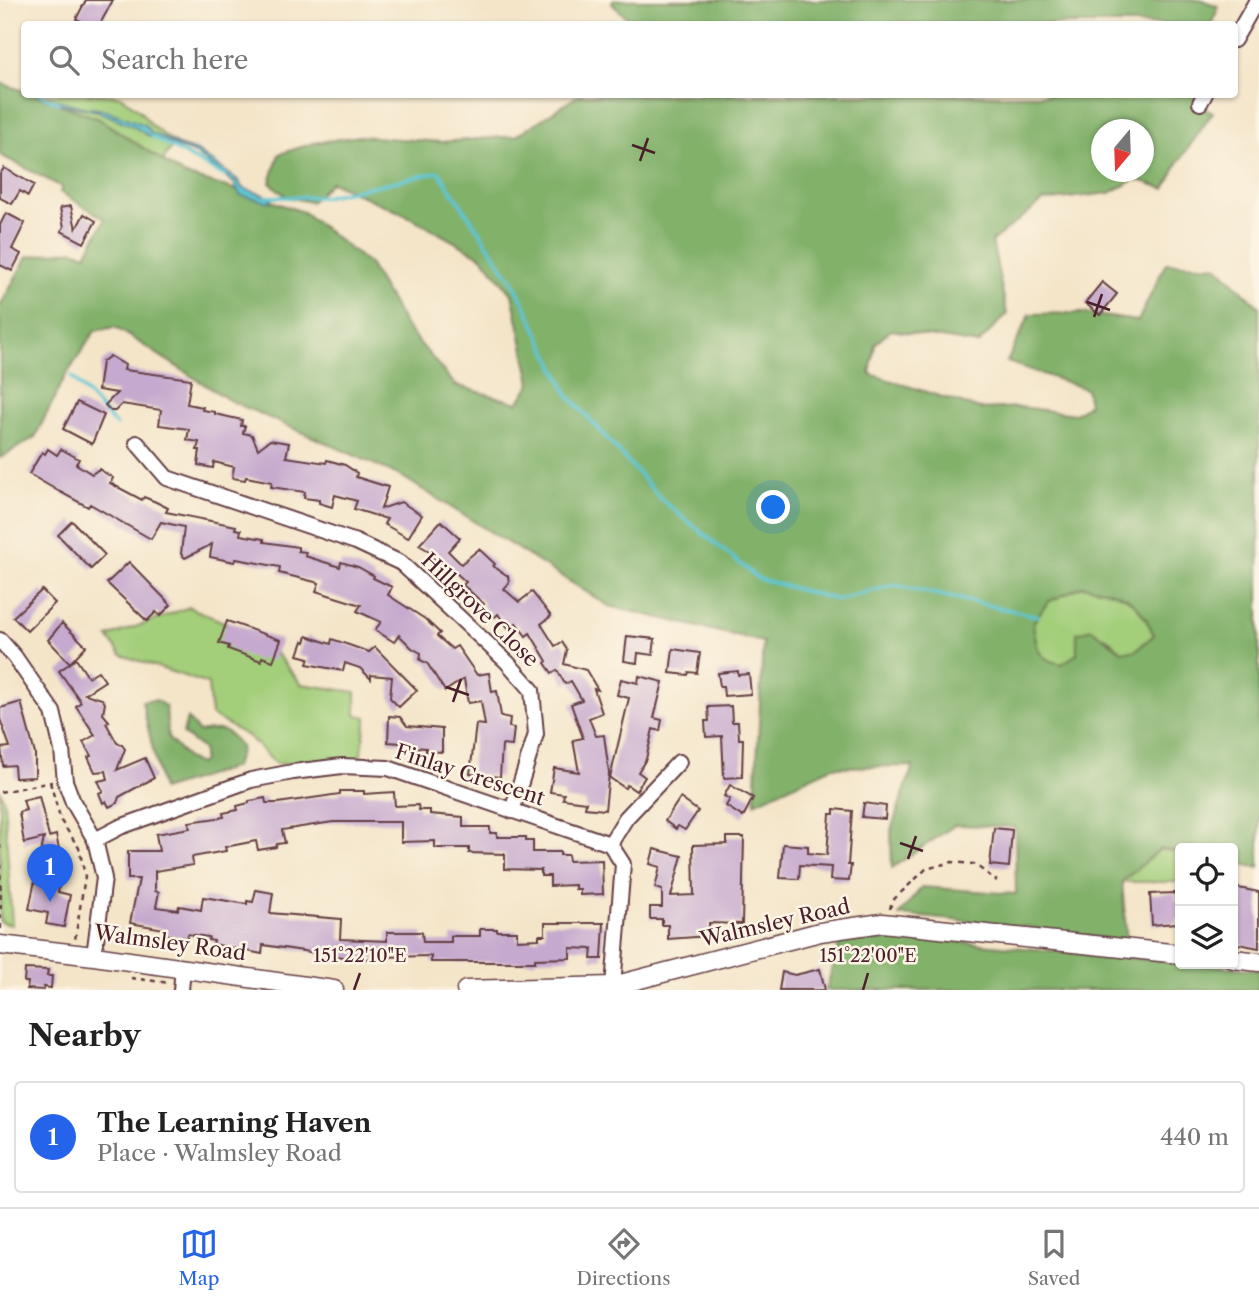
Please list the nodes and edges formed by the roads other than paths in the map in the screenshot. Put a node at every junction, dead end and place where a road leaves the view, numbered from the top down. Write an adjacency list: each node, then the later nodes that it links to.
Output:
1 (1257, 0): 2 (street)
2 (1238, 33)
3 (137, 443): 6 (street, Hillgrove Close)
4 (0, 640): 7 (street)
5 (679, 762): 8 (street)
6 (512, 811): 7 (street, Finlay Crescent); 8 (street, Finlay Crescent)
7 (95, 840): 11 (street)
8 (610, 844): 15 (street)
9 (0, 935): 11 (street, Walmsley Road)
10 (1175, 953): 15 (street, Walmsley Road)
11 (94, 956): 14 (street, Walmsley Road)
12 (1238, 960): 13 (street)
13 (1259, 962)
14 (183, 968): 16 (street); 17 (street, Walmsley Road)
15 (602, 988): 18 (street, Walmsley Road)
16 (181, 990)
17 (334, 990)
18 (466, 990)

